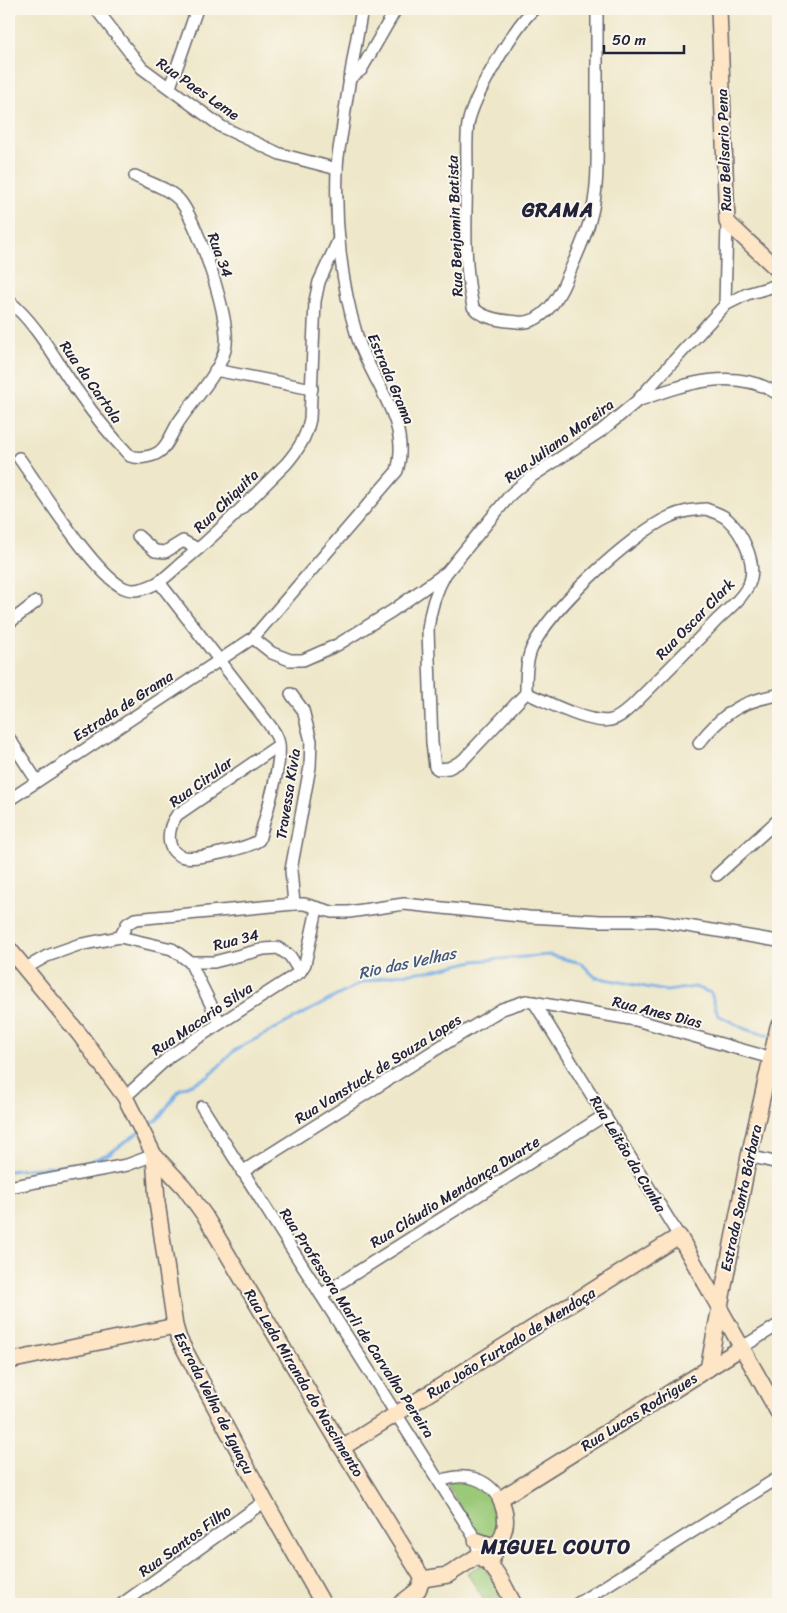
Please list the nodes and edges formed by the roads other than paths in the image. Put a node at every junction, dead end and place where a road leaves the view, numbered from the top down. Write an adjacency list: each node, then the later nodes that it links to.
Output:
1 (96, 9): 10 (street, Rua Paes Leme)
2 (184, 9): 8 (street)
3 (362, 9): 9 (street, Estrada Grama)
4 (396, 9): 9 (street)
5 (534, 9): 6 (street, Rua Benjamin Batista)
6 (597, 9)
7 (719, 9): 13 (street, Rua Belisario Pena)
8 (197, 11): 10 (street)
9 (349, 79): 11 (street, Estrada Grama)
10 (170, 87): 11 (street, Rua Paes Leme)
11 (337, 169): 14 (street, Estrada Grama)
12 (135, 176): 19 (street, Rua 34)
13 (727, 222): 15 (street, Rua Belisario Pena); 18 (street)
14 (340, 236): 20 (street, Rua Chiquita); 31 (street, Estrada Grama)
15 (778, 270)
16 (778, 285): 18 (street, Rua Juliano Moreira)
17 (9, 301): 23 (street, Rua da Cartola)
18 (725, 306): 22 (street, Rua Juliano Moreira)
19 (215, 370): 20 (street); 23 (street, Rua 34)
20 (312, 389): 26 (street, Rua Chiquita)
21 (778, 394): 22 (street)
22 (636, 402): 27 (street, Rua Juliano Moreira)
23 (160, 452)
24 (19, 458): 28 (street, Rua Chiquita)
25 (138, 536): 26 (street)
26 (198, 549): 28 (street, Rua Chiquita)
27 (447, 572): 31 (street, Rua Juliano Moreira); 33 (street)
28 (159, 582): 32 (street)
29 (36, 602): 30 (street)
30 (9, 623)
31 (253, 638): 32 (street, Estrada de Grama)
32 (220, 659): 38 (street); 39 (street, Estrada de Grama)
33 (526, 693): 33 (street, Rua Oscar Clark)
34 (291, 694): 43 (street, Travessa Kivia)
35 (778, 695): 37 (street)
36 (9, 738): 39 (street)
37 (699, 743)
38 (279, 745): 38 (street, Rua Cirular)
39 (37, 781): 40 (street, Estrada de Grama)
40 (9, 800)
41 (778, 820): 42 (street)
42 (717, 875)
43 (294, 904): 44 (street); 45 (street)
44 (317, 909): 46 (street); 50 (street)
45 (120, 937): 48 (street); 49 (street)
46 (778, 941)
47 (9, 949): 49 (street, Estrada Velha de Iguaçu)
48 (190, 962): 50 (street, Rua 34); 52 (street)
49 (24, 969): 55 (street, Estrada Velha de Iguaçu)
50 (300, 972): 52 (street, Rua Macario Silva)
51 (534, 1002): 54 (street, Rua Anes Dias); 57 (street, Rua Leitão da Cunha); 61 (street, Rua Vanstuck de Souza Lopes)
52 (220, 1023): 55 (street, Rua Macario Silva)
53 (778, 1027): 54 (street, Estrada Santa Bárbara)
54 (772, 1055): 59 (street, Estrada Santa Bárbara)
55 (125, 1097): 58 (street, Estrada Velha de Iguaçu)
56 (202, 1107): 61 (street, Rua Professora Marli de Carvalho Pereira)
57 (605, 1115): 65 (street, Rua Leitão da Cunha); 66 (street, Rua Cláudio Mendonça Duarte)
58 (151, 1149): 62 (street); 63 (street, Estrada Velha de Iguaçu); 64 (street, Estrada Velha de Iguaçu)
59 (749, 1156): 60 (street); 67 (street, Estrada Santa Bárbara)
60 (778, 1163)
61 (242, 1172): 66 (street, Rua Professora Marli de Carvalho Pereira)
62 (9, 1187)
63 (184, 1187): 64 (street); 75 (street, Rua Leda Miranda do Nascimento)
64 (157, 1202): 69 (street, Estrada Velha de Iguaçu)
65 (679, 1236): 67 (street, Rua Leitão da Cunha); 74 (street, Rua João Furtado de Mendoça)
66 (321, 1295): 74 (street, Rua Professora Marli de Carvalho Pereira)
67 (719, 1308): 70 (street, Rua Leitão da Cunha); 72 (street, Estrada Santa Bárbara)
68 (778, 1325): 70 (street, Rua Lucas Rodrigues)
69 (175, 1326): 71 (street); 79 (street, Estrada Velha de Iguaçu)
70 (741, 1348): 72 (street, Rua Lucas Rodrigues); 73 (street, Rua Leitão da Cunha)
71 (9, 1361)
72 (708, 1369): 78 (street, Rua Lucas Rodrigues)
73 (778, 1412)
74 (398, 1414): 75 (street, Rua João Furtado de Mendoça); 77 (street, Rua Professora Marli de Carvalho Pereira)
75 (342, 1448): 84 (street, Rua Leda Miranda do Nascimento)
76 (778, 1478): 89 (street)
77 (440, 1481): 78 (street); 80 (street, Rua Professora Marli de Carvalho Pereira)
78 (500, 1499): 81 (street)
79 (265, 1501): 85 (street, Rua Santos Filho); 86 (street, Estrada Velha de Iguaçu)
80 (476, 1540): 81 (street); 82 (street)
81 (500, 1542): 83 (street)
82 (476, 1557): 83 (street); 84 (street)
83 (490, 1565): 88 (street)
84 (424, 1579): 87 (street)
85 (122, 1604)
86 (324, 1604)
87 (400, 1604)
88 (514, 1604)
89 (577, 1604)

